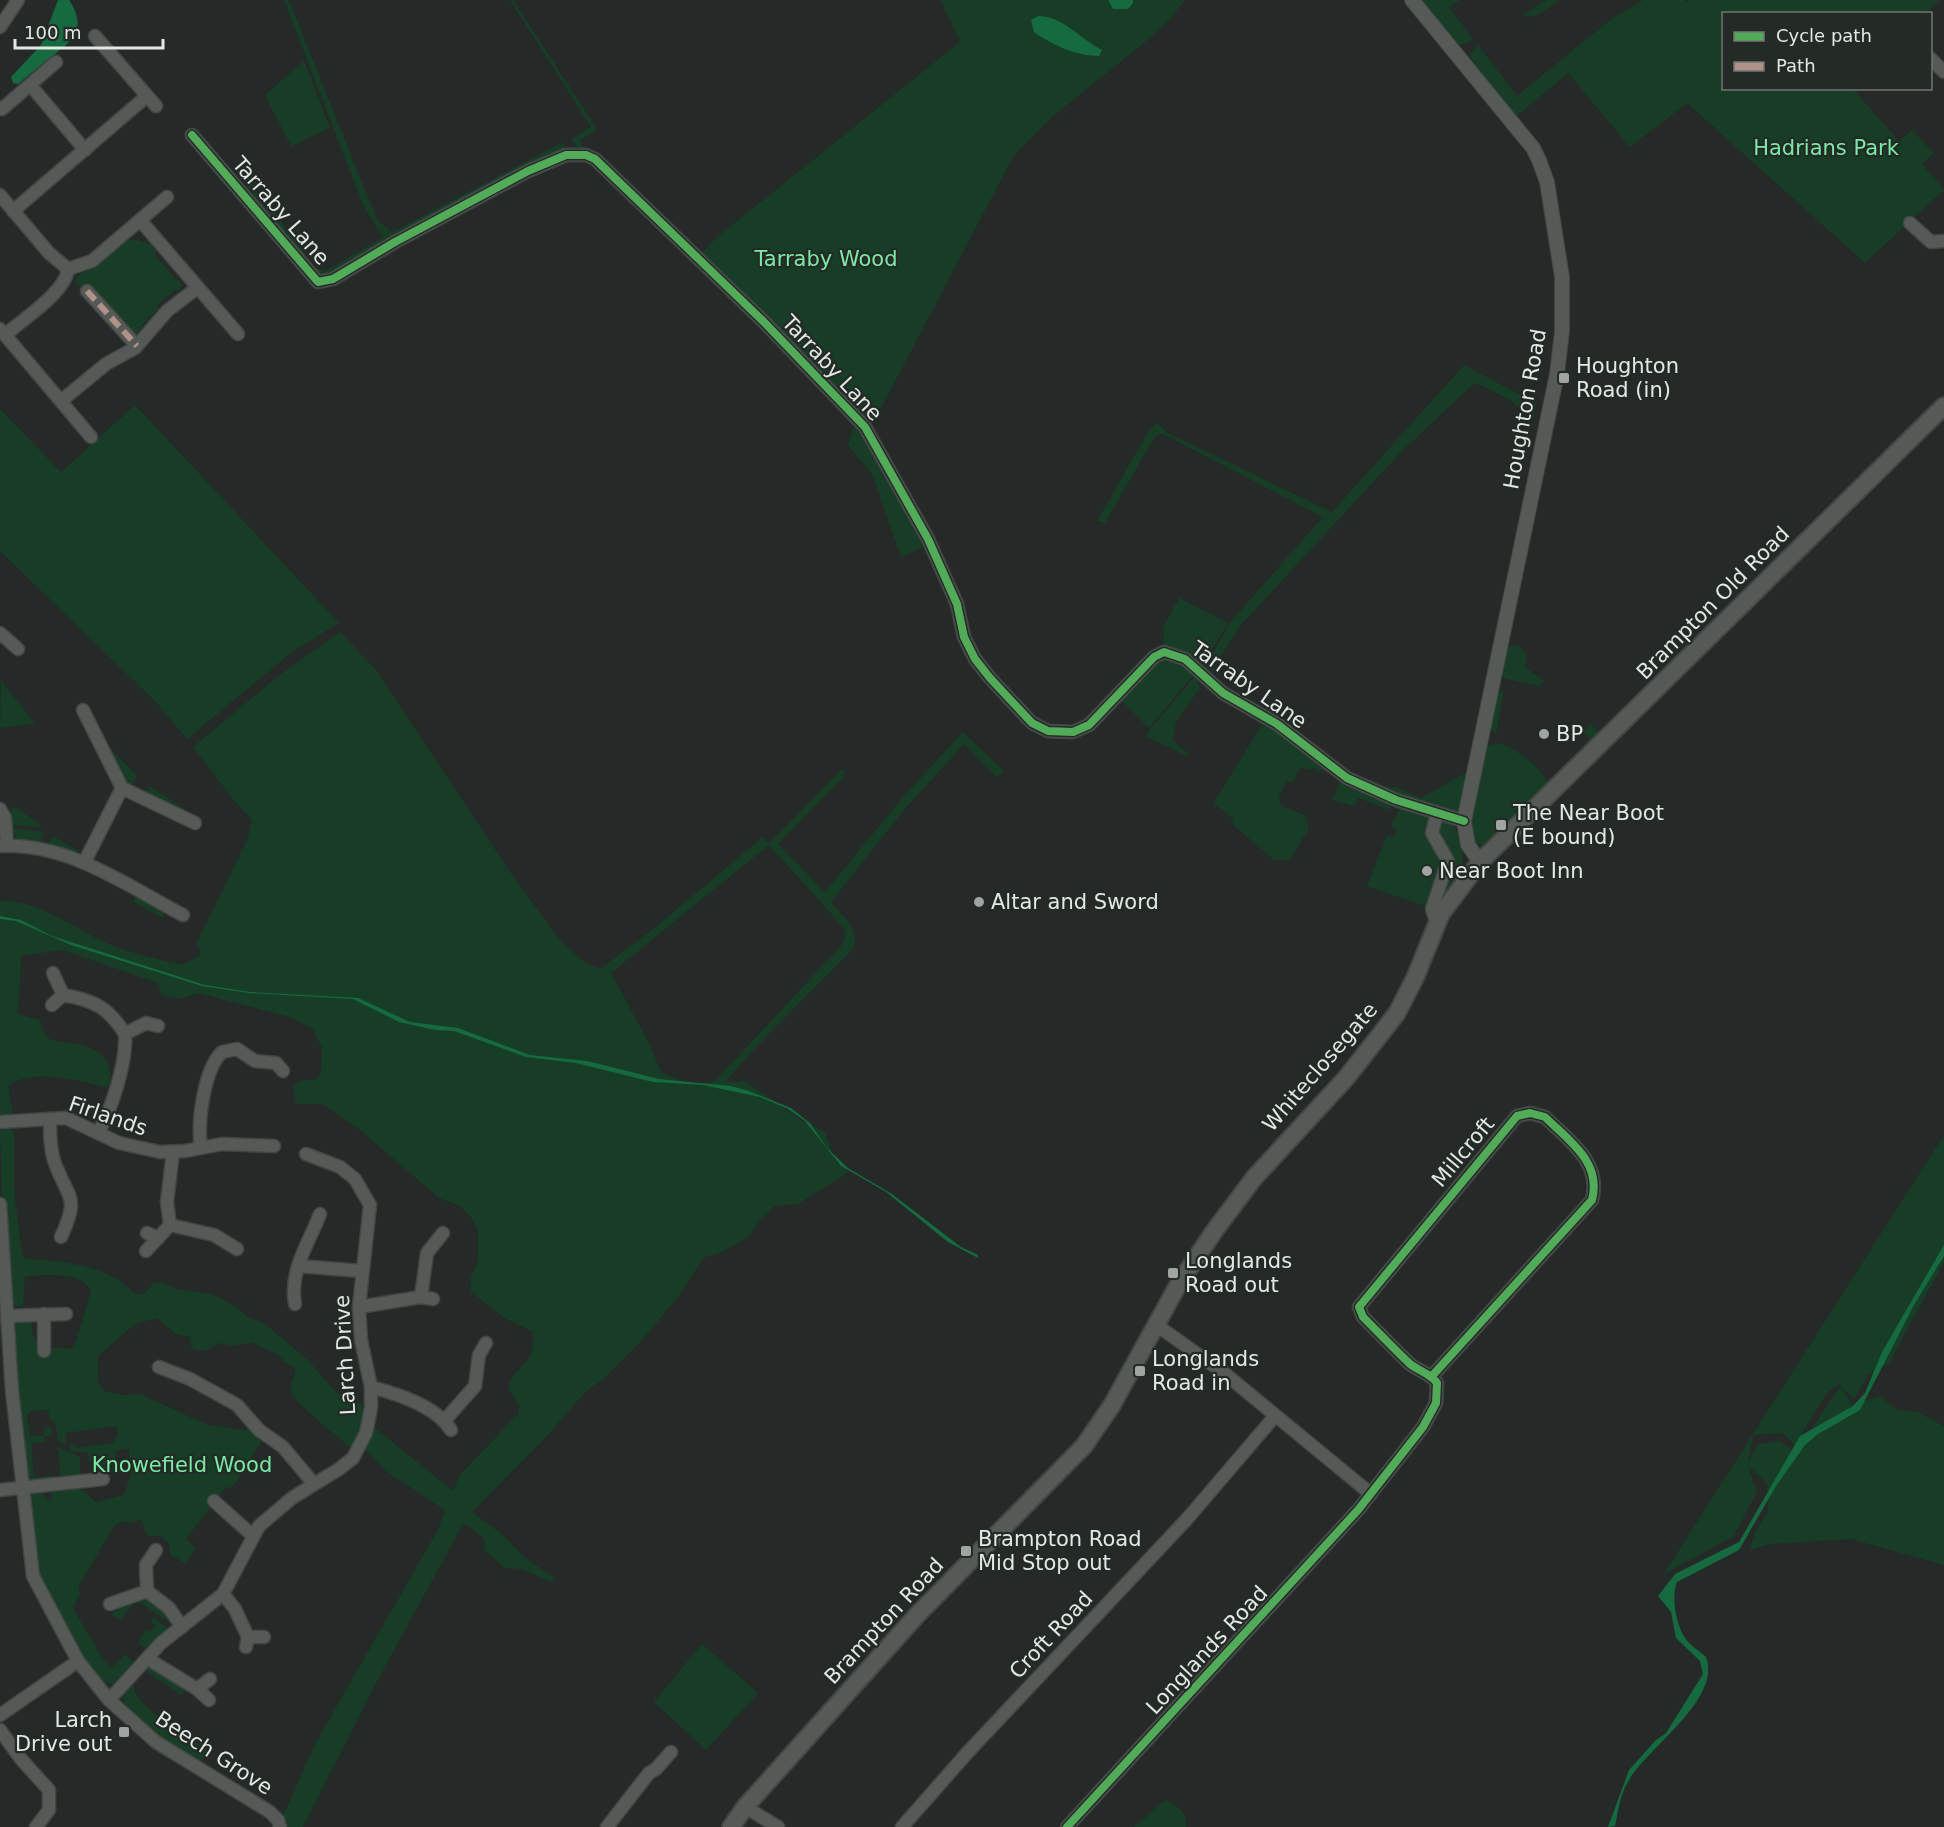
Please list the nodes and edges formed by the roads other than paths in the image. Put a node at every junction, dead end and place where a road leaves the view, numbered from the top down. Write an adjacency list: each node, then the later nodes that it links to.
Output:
1 (18, 0): 3 (street)
2 (1412, 0): 33 (street, Houghton Road)
3 (0, 27)
4 (95, 36): 11 (street)
5 (1932, 60): 7 (street)
6 (56, 62): 8 (street)
7 (1944, 72)
8 (31, 86): 9 (street); 11 (street)
9 (2, 109)
10 (192, 135): 32 (street, Tarraby Lane)
11 (85, 150): 14 (street)
12 (0, 195): 14 (street)
13 (167, 197): 15 (street)
14 (13, 211): 18 (street)
15 (140, 220): 18 (street); 19 (street)
16 (1911, 222): 17 (street)
17 (1944, 241)
18 (68, 269): 21 (street)
19 (197, 288): 22 (street); 23 (street)
20 (87, 291): 23 (street)
21 (2, 332): 24 (street)
22 (238, 334)
23 (137, 346): 24 (street)
24 (61, 401): 26 (street)
25 (1944, 406): 35 (main road, Brampton Old Road)
26 (92, 437)
27 (0, 633): 28 (street)
28 (18, 649)
29 (83, 710): 30 (street)
30 (122, 788): 34 (street); 38 (street)
31 (0, 809): 36 (street)
32 (1437, 813): 33 (street, Tarraby Lane); 40 (street)
33 (1464, 821): 37 (street, Houghton Road)
34 (195, 823)
35 (1513, 832): 37 (main road, Whiteclosegate)
36 (4, 845): 38 (street)
37 (1480, 862): 40 (main road, Whiteclosegate)
38 (84, 863): 39 (street)
39 (183, 915)
40 (1437, 924): 64 (main road, Whiteclosegate)
41 (53, 974): 42 (street)
42 (63, 995): 43 (street); 45 (street)
43 (52, 1005)
44 (158, 1026): 45 (street)
45 (125, 1034): 51 (street)
46 (276, 1049): 47 (street)
47 (269, 1061): 48 (street); 53 (street)
48 (283, 1071)
49 (50, 1119): 50 (street, Firlands); 51 (street, Firlands); 60 (street)
50 (0, 1122)
51 (99, 1133): 54 (street, Firlands)
52 (274, 1146): 53 (street, Firlands)
53 (201, 1147): 54 (street, Firlands)
54 (173, 1152): 58 (street)
55 (306, 1154): 65 (street, Larch Drive)
56 (0, 1204): 66 (street, Beech Grove)
57 (320, 1214): 63 (street)
58 (170, 1226): 61 (street); 62 (street)
59 (443, 1233): 68 (street)
60 (61, 1237)
61 (237, 1250)
62 (146, 1251)
63 (299, 1266): 65 (street); 67 (street)
64 (1190, 1268): 72 (main road, Brampton Road)
65 (361, 1271): 68 (street, Larch Drive)
66 (2, 1273): 71 (street, Beech Grove)
67 (295, 1304)
68 (359, 1307): 77 (street, Larch Drive)
69 (44, 1314): 70 (street); 71 (street); 74 (street)
70 (66, 1314)
71 (8, 1316): 81 (street, Beech Grove)
72 (1155, 1324): 78 (street); 101 (main road, Brampton Road)
73 (488, 1342): 77 (street)
74 (44, 1351)
75 (159, 1367): 80 (street)
76 (1432, 1376): 76 (street, Millcroft); 83 (street)
77 (371, 1387): 80 (street, Larch Drive)
78 (1275, 1416): 83 (street); 107 (street, Croft Road)
79 (103, 1479): 81 (street)
80 (314, 1484): 85 (street, Larch Drive)
81 (22, 1487): 82 (street); 93 (street, Beech Grove)
82 (0, 1490)
83 (1371, 1494): 108 (street, Longlands Road)
84 (214, 1501): 85 (street)
85 (252, 1535): 88 (street, Larch Drive)
86 (156, 1550): 87 (street)
87 (147, 1591): 89 (street); 90 (street)
88 (223, 1594): 90 (street, Larch Drive); 91 (street)
89 (110, 1604)
90 (182, 1627): 92 (street, Larch Drive)
91 (264, 1637)
92 (148, 1659): 95 (street); 96 (street, Larch Drive)
93 (78, 1661): 96 (street, Beech Grove); 98 (street)
94 (210, 1679): 95 (street)
95 (197, 1689): 97 (street)
96 (110, 1700): 103 (street, Beech Grove)
97 (209, 1700)
98 (0, 1715)
99 (0, 1730): 102 (street)
100 (671, 1752): 104 (street)
101 (745, 1807): 105 (main road, Brampton Road); 106 (street)
102 (36, 1827)
103 (280, 1827)
104 (608, 1827)
105 (731, 1827)
106 (778, 1827)
107 (902, 1827)
108 (1067, 1827)

